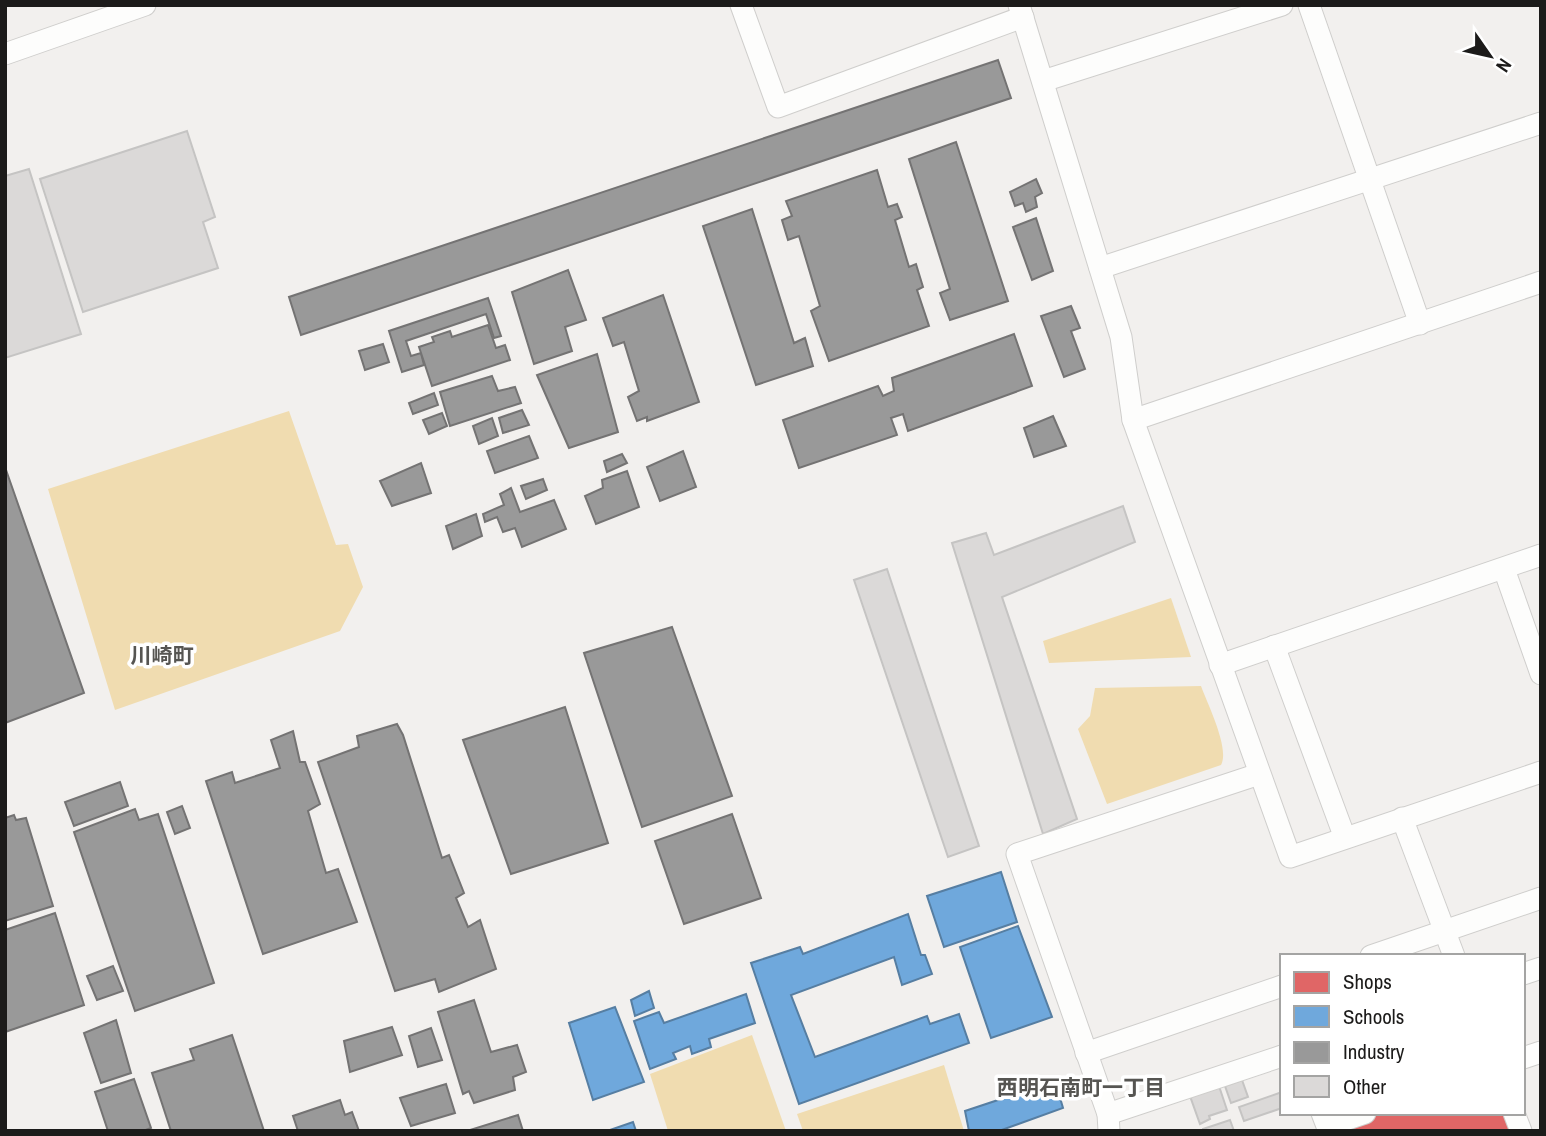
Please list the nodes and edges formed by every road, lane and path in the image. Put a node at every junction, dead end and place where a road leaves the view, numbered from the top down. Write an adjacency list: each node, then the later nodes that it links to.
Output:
1 (145, 5): 6 (street)
2 (741, 5): 5 (street)
3 (1282, 5): 7 (street)
4 (1309, 5): 9 (street)
5 (1021, 11): 7 (street)
6 (5, 54)
7 (1043, 81): 10 (street)
8 (1541, 123): 9 (street)
9 (1370, 179): 10 (street); 12 (street)
10 (1100, 268): 13 (street)
11 (1541, 282): 12 (street)
12 (1420, 324): 13 (street)
13 (1133, 420): 17 (street)
14 (1541, 555): 15 (street)
15 (1504, 569): 16 (street); 18 (street)
16 (1274, 646): 17 (street); 22 (street)
17 (1220, 665): 20 (street)
18 (1541, 674)
19 (1541, 772): 21 (street)
20 (1259, 774): 22 (street); 28 (street)
21 (1402, 818): 22 (street); 24 (street)
22 (1345, 838)
23 (1541, 898): 24 (street)
24 (1445, 930): 25 (street); 26 (street)
25 (1377, 954)
26 (1453, 954)
27 (1280, 987): 28 (street)
28 (1086, 1053): 32 (street)
29 (1280, 1057): 32 (street)
30 (1323, 1115): 31 (street)
31 (1359, 1115)
32 (1109, 1122)

